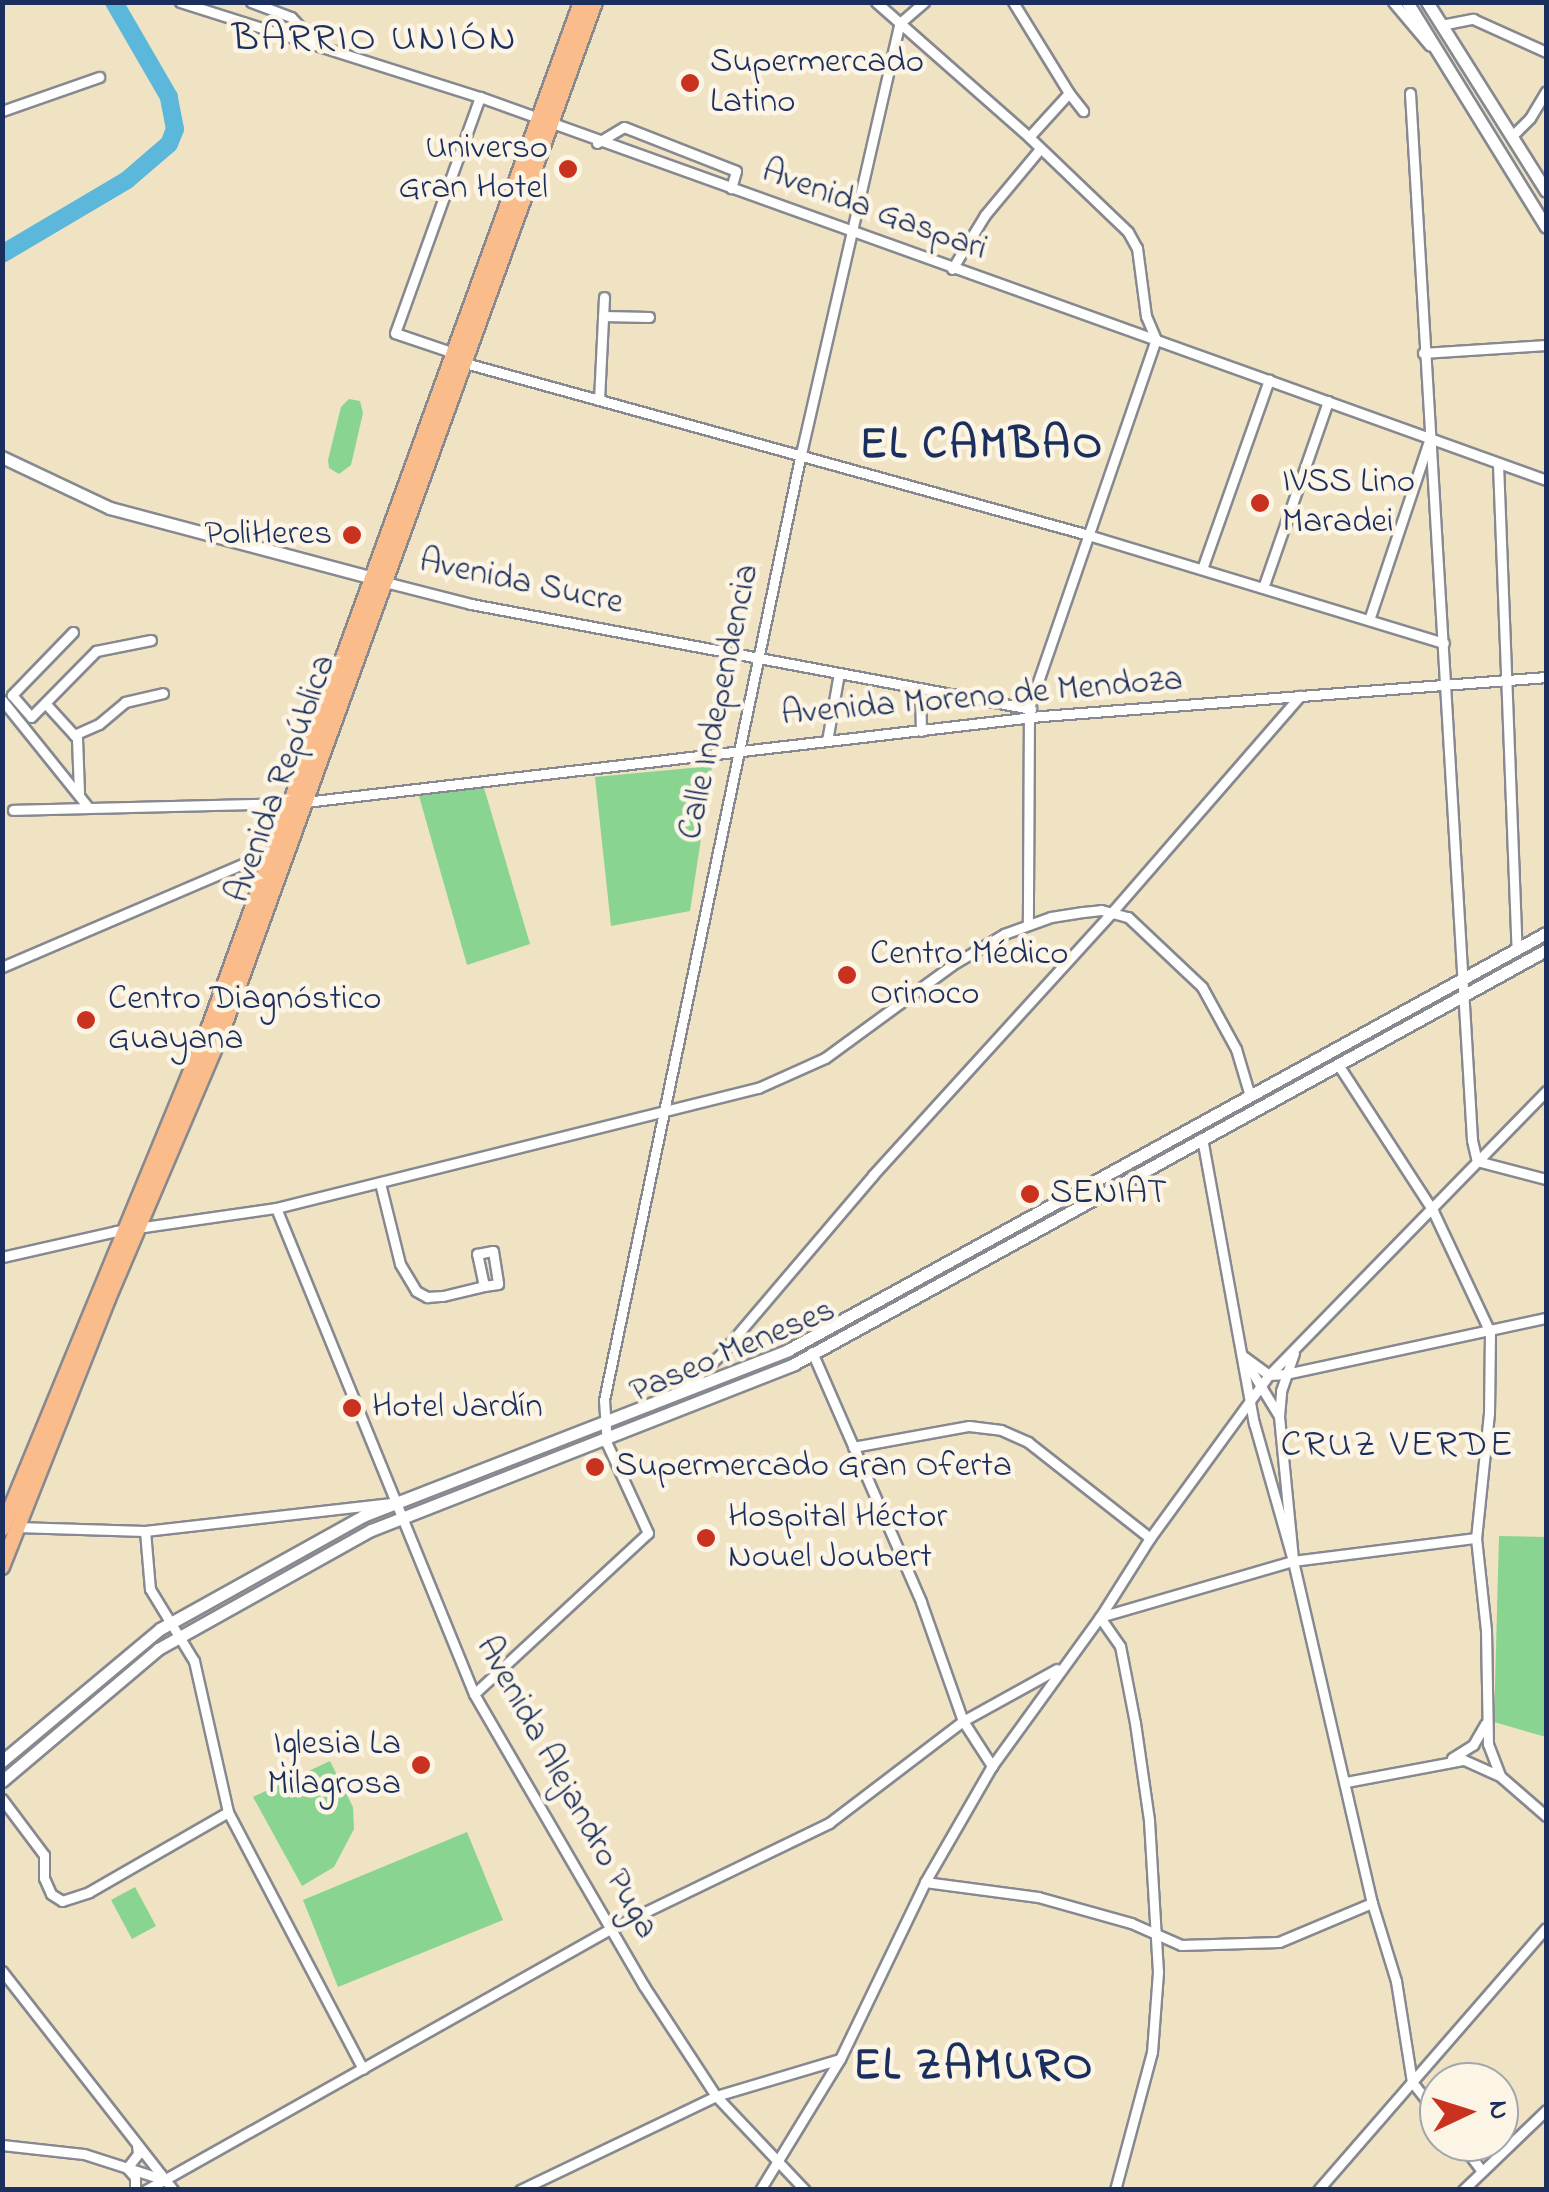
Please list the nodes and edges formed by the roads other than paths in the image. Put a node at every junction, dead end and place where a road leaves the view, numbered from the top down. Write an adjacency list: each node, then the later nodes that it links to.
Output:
1 (180, 2): 13 (street, Avenida Gaspari)
2 (251, 2): 13 (street)
3 (581, 2): 23 (main road, Avenida República)
4 (595, 2): 23 (main road, Avenida República)
5 (876, 2): 11 (street)
6 (924, 2): 11 (street)
7 (1013, 2): 18 (street)
8 (1393, 2): 15 (street)
9 (1408, 2): 15 (street)
10 (1427, 2): 12 (street)
11 (900, 24): 24 (street); 31 (street, Calle Independencia)
12 (1441, 25): 14 (street); 25 (street)
13 (317, 45): 20 (street, Avenida Gaspari)
14 (1546, 52)
15 (1446, 64): 30 (street)
16 (99, 77): 21 (street)
17 (1546, 91): 25 (street)
18 (1069, 93): 22 (street); 24 (street)
19 (1410, 93): 38 (street)
20 (480, 98): 23 (street, Avenida Gaspari); 39 (street)
21 (2, 110)
22 (1082, 111)
23 (546, 123): 26 (street, Avenida Gaspari); 39 (main road, Avenida República)
24 (1029, 136): 27 (street)
25 (1512, 136): 29 (street)
26 (597, 142): 28 (street, Avenida Gaspari); 28 (street)
27 (1040, 149): 32 (street); 36 (street)
28 (731, 188): 31 (street, Avenida Gaspari)
29 (1546, 191)
30 (1546, 226)
31 (855, 232): 32 (street, Avenida Gaspari); 45 (street, Calle Independencia)
32 (952, 270): 36 (street, Avenida Gaspari)
33 (604, 297): 34 (street)
34 (603, 316): 35 (street); 41 (street)
35 (649, 316)
36 (1156, 339): 40 (street, Avenida Gaspari); 48 (street)
37 (1546, 344): 38 (street)
38 (1423, 352): 43 (street)
39 (460, 358): 41 (street); 50 (main road, Avenida República)
40 (1270, 380): 42 (street, Avenida Gaspari); 49 (street)
41 (599, 400): 45 (street)
42 (1328, 401): 43 (street, Avenida Gaspari); 51 (street)
43 (1430, 436): 46 (street, Avenida Gaspari); 52 (street); 55 (street)
44 (2, 457): 50 (street, Avenida Sucre)
45 (800, 458): 48 (street); 56 (street, Calle Independencia)
46 (1498, 464): 47 (street, Avenida Gaspari); 59 (street)
47 (1546, 480)
48 (1085, 534): 49 (street); 66 (street)
49 (1202, 568): 51 (street)
50 (379, 580): 56 (street, Avenida Sucre); 74 (main road, Avenida República)
51 (1263, 588): 52 (street)
52 (1369, 620): 55 (street)
53 (73, 632): 65 (street)
54 (150, 640): 65 (street)
55 (1444, 642): 60 (street)
56 (759, 656): 57 (street, Avenida Sucre); 72 (street, Calle Independencia)
57 (839, 673): 61 (street, Avenida Sucre); 71 (street)
58 (1546, 677): 59 (street, Avenida Moreno de Mendoza)
59 (1510, 680): 60 (street, Avenida Moreno de Mendoza); 81 (street)
60 (1447, 684): 63 (street, Avenida Moreno de Mendoza); 84 (street)
61 (920, 688): 66 (street, Avenida Sucre); 69 (street)
62 (164, 693): 70 (street)
63 (1300, 696): 67 (street, Avenida Moreno de Mendoza); 78 (street)
64 (2, 700): 73 (street)
65 (45, 703): 70 (street)
66 (1029, 708): 67 (street, Avenida Sucre); 68 (street)
67 (1042, 716): 68 (street, Avenida Moreno de Mendoza)
68 (1027, 720): 69 (street, Avenida Moreno de Mendoza); 79 (street)
69 (921, 730): 71 (street, Avenida Moreno de Mendoza)
70 (74, 735): 73 (street)
71 (828, 741): 72 (street, Avenida Moreno de Mendoza)
72 (738, 748): 74 (street, Avenida Moreno de Mendoza); 89 (street, Calle Independencia)
73 (79, 794): 75 (street)
74 (298, 803): 75 (street, Avenida Moreno de Mendoza); 77 (main road, Avenida República)
75 (88, 807): 76 (street, Avenida Moreno de Mendoza)
76 (13, 810)
77 (276, 864): 83 (street); 96 (main road, Avenida República); 97 (main road, Avenida República)
78 (1113, 911): 79 (street); 88 (street); 110 (street)
79 (1028, 924): 89 (street)
80 (1546, 933): 81 (street, Paseo Meneses)
81 (1518, 948): 84 (street, Paseo Meneses)
82 (1546, 950): 85 (street, Paseo Meneses)
83 (2, 966)
84 (1461, 980): 85 (street); 88 (street, Paseo Meneses)
85 (1461, 997): 86 (street, Paseo Meneses); 91 (street)
86 (1339, 1066): 90 (street, Paseo Meneses); 95 (street)
87 (1546, 1092): 91 (street)
88 (1250, 1096): 102 (street, Paseo Meneses)
89 (662, 1112): 93 (street); 114 (street, Calle Independencia)
90 (1202, 1138): 104 (street, Paseo Meneses); 105 (street)
91 (1478, 1161): 92 (street); 95 (street)
92 (1546, 1179)
93 (380, 1184): 94 (street); 99 (street)
94 (276, 1208): 96 (street); 116 (street, Avenida Alejandro Puga)
95 (1433, 1211): 101 (street); 103 (street)
96 (139, 1228): 97 (street); 118 (main road, Avenida República)
97 (123, 1230): 98 (street); 118 (main road, Avenida República)
98 (2, 1257)
99 (484, 1286)
100 (1546, 1318): 101 (street)
101 (1490, 1332): 106 (street); 121 (street)
102 (808, 1340): 104 (street); 110 (street, Paseo Meneses)
103 (1295, 1348): 106 (street); 107 (street); 108 (street)
104 (812, 1354): 114 (street, Paseo Meneses); 115 (street)
105 (1243, 1356): 108 (street); 109 (street); 111 (street)
106 (1314, 1369): 107 (street)
107 (1286, 1374): 108 (street); 112 (street)
108 (1268, 1375): 109 (street)
109 (1260, 1387): 111 (street); 112 (street)
110 (681, 1391): 114 (street, Paseo Meneses)
111 (1252, 1398): 113 (street); 120 (street)
112 (1279, 1416): 113 (street); 122 (street)
113 (1254, 1423): 122 (street)
114 (603, 1428): 116 (street, Paseo Meneses); 117 (street, Paseo Meneses); 128 (street)
115 (853, 1447): 120 (street); 129 (street)
116 (396, 1502): 117 (street, Avenida Alejandro Puga); 119 (street); 125 (street, Paseo Meneses)
117 (402, 1516): 126 (street, Paseo Meneses); 128 (street, Avenida Alejandro Puga)
118 (7, 1527): 119 (street); 123 (main road, Avenida República)
119 (145, 1530): 125 (street)
120 (1150, 1538): 124 (street)
121 (1476, 1538): 122 (street); 130 (street)
122 (1293, 1562): 124 (street); 136 (street)
123 (2, 1567)
124 (1100, 1617): 127 (street); 144 (street)
125 (172, 1622): 126 (street); 131 (street, Paseo Meneses)
126 (179, 1636): 135 (street, Paseo Meneses); 138 (street)
127 (1060, 1667): 129 (street); 133 (street)
128 (474, 1694): 142 (street, Avenida Alejandro Puga)
129 (964, 1722): 133 (street); 142 (street)
130 (1486, 1722): 132 (street); 134 (street)
131 (2, 1761)
132 (1442, 1762): 134 (street); 136 (street)
133 (992, 1766): 140 (street)
134 (1500, 1776): 139 (street)
135 (2, 1780)
136 (1346, 1782): 141 (street)
137 (2, 1799): 138 (street)
138 (228, 1812): 147 (street)
139 (1546, 1816)
140 (925, 1882): 144 (street); 146 (street)
141 (1372, 1903): 144 (street); 148 (street)
142 (612, 1928): 147 (street); 150 (street, Avenida Alejandro Puga)
143 (1546, 1928): 148 (street)
144 (1154, 1934): 165 (street)
145 (2, 1971): 153 (street)
146 (840, 2059): 150 (street); 154 (street)
147 (363, 2069): 158 (street)
148 (1412, 2082): 149 (street); 166 (street)
149 (1419, 2091)
150 (716, 2096): 154 (street, Avenida Alejandro Puga); 162 (street)
151 (1546, 2110): 157 (street)
152 (2, 2145): 156 (street)
153 (137, 2145): 156 (street); 158 (street)
154 (777, 2162): 163 (street); 164 (street, Avenida Alejandro Puga)
155 (1475, 2162): 157 (street)
156 (127, 2168): 158 (street); 159 (street)
157 (1482, 2172): 167 (street)
158 (164, 2180): 160 (street); 161 (street)
159 (135, 2190)
160 (146, 2190)
161 (173, 2190)
162 (520, 2190)
163 (760, 2190)
164 (805, 2190)
165 (1116, 2190)
166 (1318, 2190)
167 (1463, 2190)

